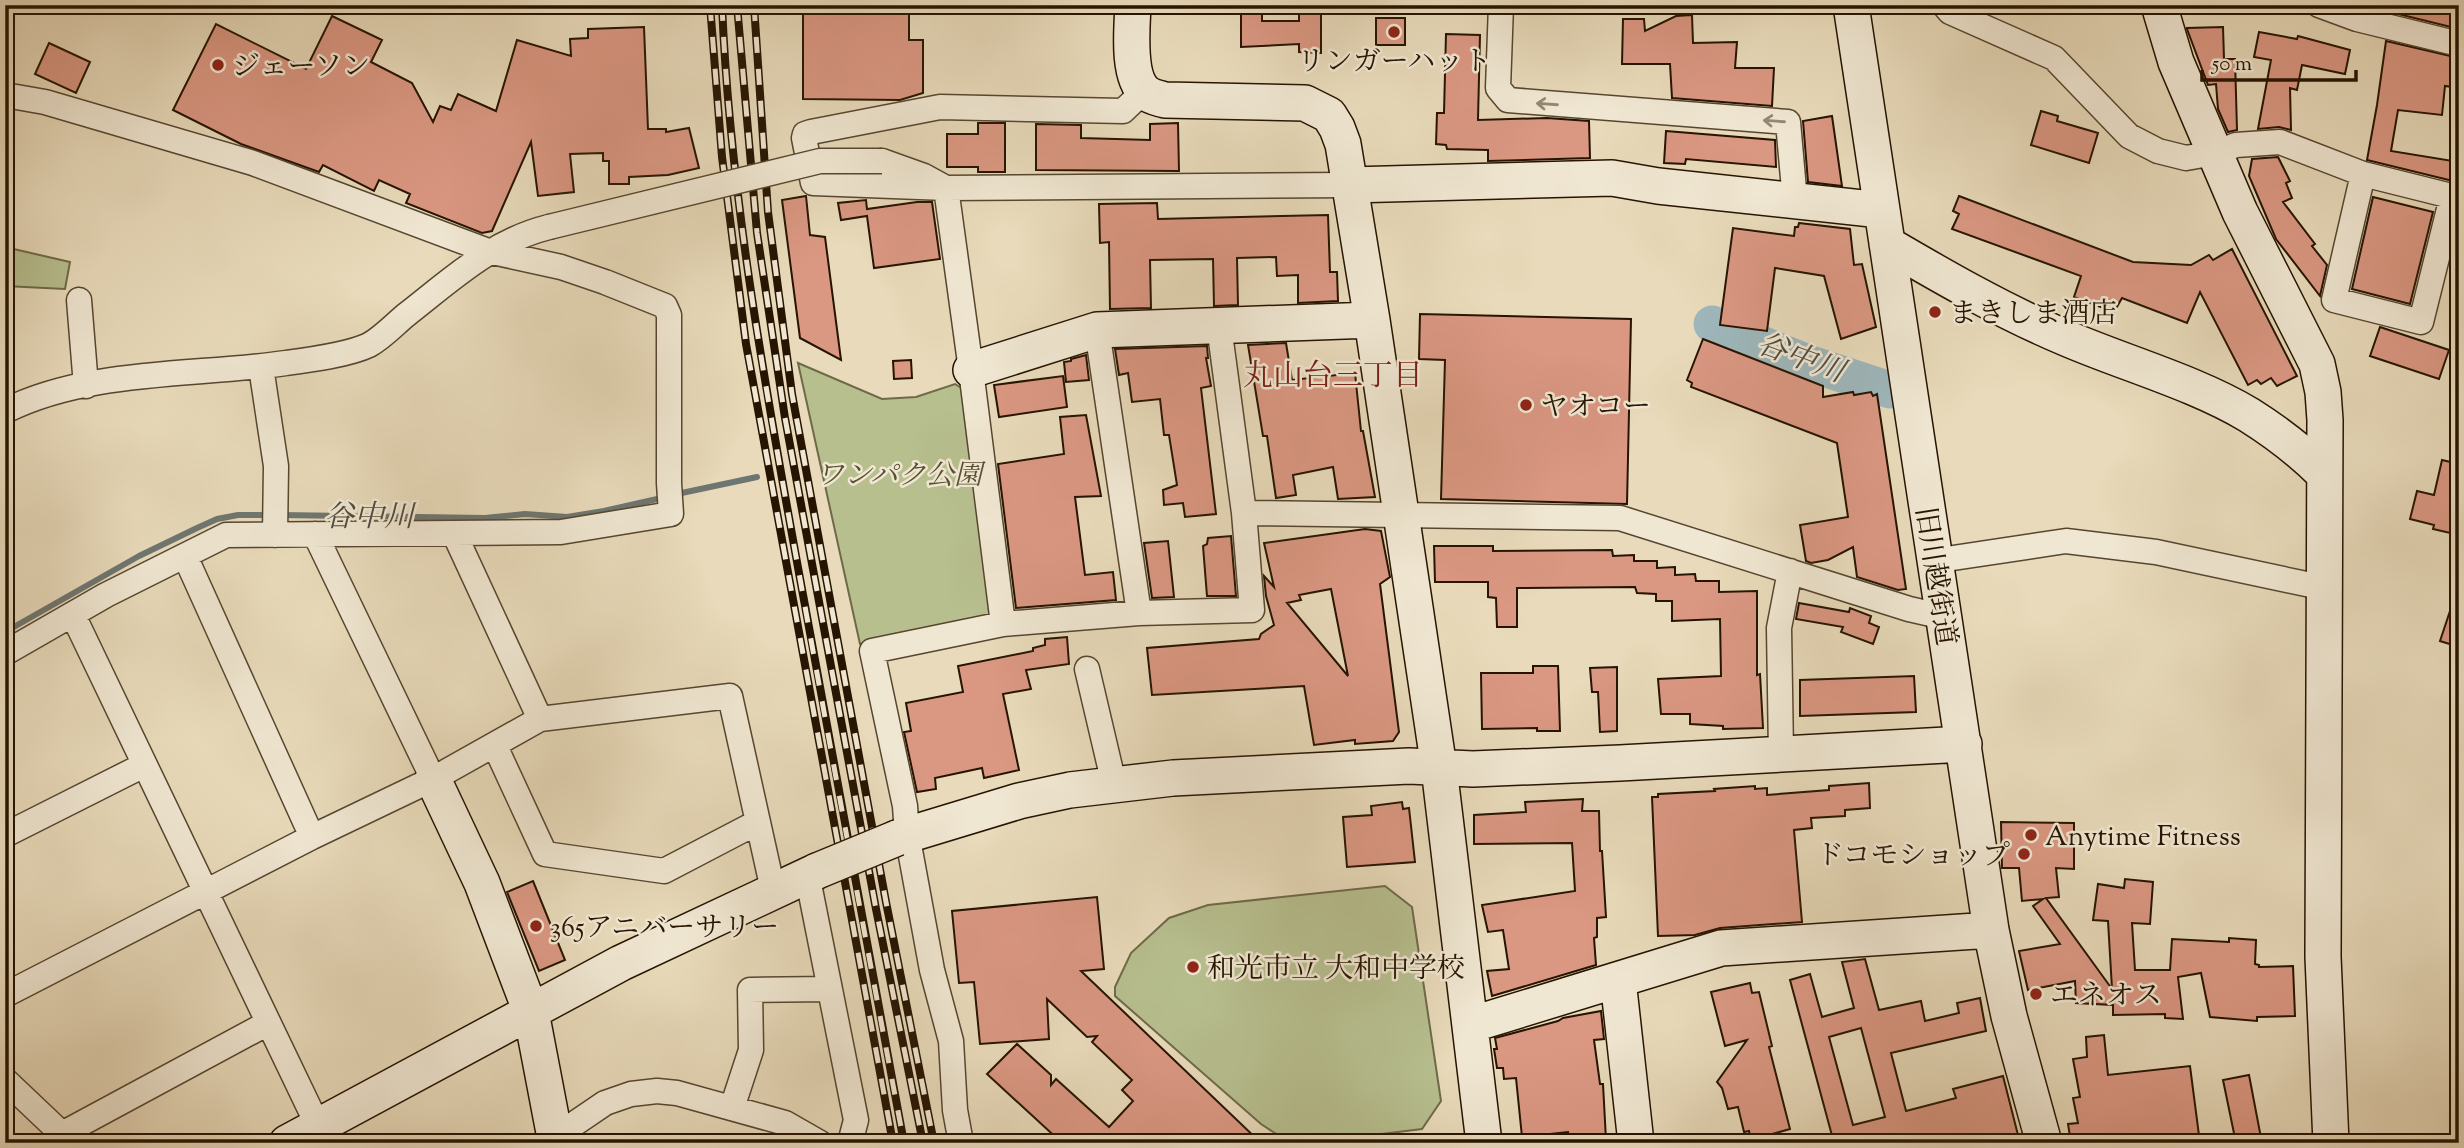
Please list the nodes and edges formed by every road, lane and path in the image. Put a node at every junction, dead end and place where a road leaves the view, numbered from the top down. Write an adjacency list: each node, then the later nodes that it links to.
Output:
1 (1133, 5): 8 (street)
2 (1501, 5): 15 (street, one-way to 2)
3 (1851, 5): 16 (street, 旧川越街道)
4 (1944, 5): 10 (street)
5 (2159, 5): 10 (street)
6 (2319, 5): 7 (street)
7 (2459, 44)
8 (1144, 91): 12 (street); 13 (street)
9 (5, 95): 18 (street)
10 (2215, 153): 11 (street); 27 (street)
11 (2363, 174): 14 (street); 14 (street)
12 (1350, 186): 13 (street); 15 (street); 20 (street)
13 (946, 188): 18 (street, bridge); 24 (street)
14 (2456, 198)
15 (1795, 201): 16 (street)
16 (1881, 210): 17 (street, 旧川越街道)
17 (1887, 244): 27 (street); 34 (street, 旧川越街道)
18 (488, 251): 23 (street); 31 (street)
19 (79, 300): 25 (street)
20 (1372, 320): 21 (street); 29 (street)
21 (1219, 326): 22 (street); 28 (street)
22 (1097, 330): 24 (street); 37 (street)
23 (261, 367): 25 (street); 30 (street)
24 (971, 370): 40 (street)
25 (86, 386): 26 (street)
26 (5, 411)
27 (2324, 474): 36 (street)
28 (1244, 513): 29 (street); 37 (street)
29 (1401, 516): 35 (street); 48 (street)
30 (275, 521): 32 (street); 33 (street)
31 (453, 533): 32 (street); 43 (street)
32 (315, 534): 49 (street)
33 (185, 556): 38 (street); 53 (street)
34 (1933, 561): 36 (street); 39 (street, 旧川越街道)
35 (1790, 571): 39 (street); 46 (street)
36 (2325, 588): 78 (street)
37 (1139, 613): 40 (street)
38 (73, 615): 41 (street); 47 (street)
39 (1944, 617): 44 (street, 旧川越街道)
40 (1003, 624): 54 (street)
41 (5, 653)
42 (1087, 668): 50 (street)
43 (540, 719): 45 (street); 51 (street)
44 (1964, 744): 46 (street); 58 (street, 旧川越街道)
45 (495, 746): 49 (street); 51 (street)
46 (1781, 753): 48 (street)
47 (144, 765): 52 (street); 57 (street)
48 (1439, 768): 50 (street); 64 (street)
49 (433, 779): 53 (street); 62 (street)
50 (1114, 784): 54 (street)
51 (758, 822): 56 (street)
52 (5, 835)
53 (312, 836): 57 (street)
54 (902, 836): 55 (street, bridge); 74 (street)
55 (812, 872): 56 (street); 60 (street)
56 (774, 890): 62 (street)
57 (205, 891): 61 (street); 63 (street)
58 (1990, 930): 59 (street); 77 (street, 旧川越街道)
59 (1618, 980): 64 (street); 76 (street)
60 (830, 989): 66 (street); 73 (street)
61 (5, 995)
62 (531, 1012): 67 (street); 70 (street)
63 (268, 1023): 67 (street); 69 (street)
64 (1470, 1025): 75 (street)
65 (5, 1080): 69 (street)
66 (733, 1108): 68 (street); 70 (street)
67 (325, 1130): 71 (street)
68 (783, 1133): 72 (street)
69 (64, 1139)
70 (556, 1140)
71 (287, 1143)
72 (820, 1143)
73 (850, 1143)
74 (961, 1143)
75 (1484, 1143)
76 (1636, 1143)
77 (2044, 1143)
78 (2331, 1143)

